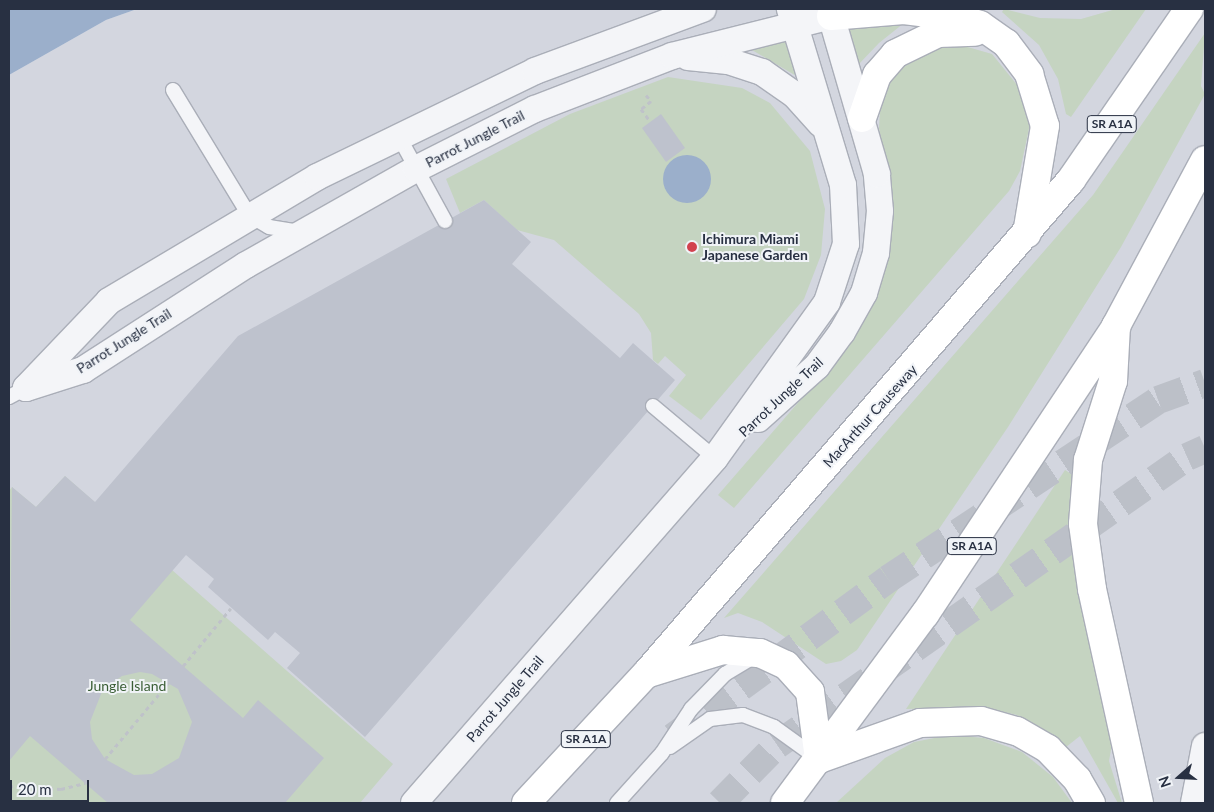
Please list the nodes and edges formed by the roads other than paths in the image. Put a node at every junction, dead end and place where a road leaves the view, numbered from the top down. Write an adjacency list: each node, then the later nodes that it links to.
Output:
1 (703, 9): 9 (street, Parrot Jungle Trail)
2 (1189, 9): 16 (highway, MacArthur Causeway / SR A1A)
3 (830, 12): 4 (street, Parrot Jungle Trail); 5 (highway); 8 (street, Parrot Jungle Trail)
4 (792, 16): 6 (street, Parrot Jungle Trail); 10 (street, Parrot Jungle Trail)
5 (994, 33): 8 (highway); 16 (highway)
6 (672, 56): 10 (street); 12 (street, Parrot Jungle Trail)
7 (173, 90): 13 (lane)
8 (862, 118): 20 (street, Parrot Jungle Trail)
9 (398, 135): 12 (lane); 13 (street, Parrot Jungle Trail)
10 (830, 139): 20 (street, Parrot Jungle Trail)
11 (1205, 160): 17 (highway, SR A1A)
12 (416, 169): 14 (lane); 15 (street, Parrot Jungle Trail)
13 (249, 215): 15 (lane); 18 (street, Parrot Jungle Trail)
14 (445, 221)
15 (304, 233): 18 (street, Parrot Jungle Trail)
16 (1027, 234): 22 (highway, MacArthur Causeway / SR A1A)
17 (1116, 326): 25 (highway, SR A1A); 31 (highway)
18 (17, 392)
19 (653, 406): 20 (lane)
20 (715, 458): 26 (street, Parrot Jungle Trail)
21 (760, 653): 22 (highway); 24 (lane); 25 (highway)
22 (646, 674): 27 (highway, MacArthur Causeway / SR A1A)
23 (1205, 746): 32 (street)
24 (662, 753): 25 (lane); 28 (lane)
25 (819, 759): 29 (highway, SR A1A); 30 (highway)
26 (414, 803)
27 (526, 803)
28 (618, 803)
29 (785, 803)
30 (1091, 803)
31 (1139, 803)
32 (1194, 803)

